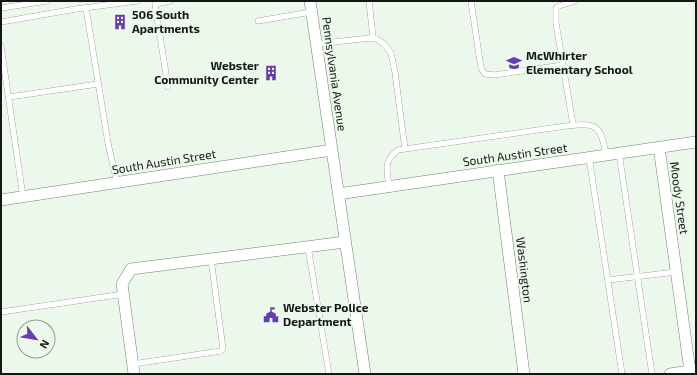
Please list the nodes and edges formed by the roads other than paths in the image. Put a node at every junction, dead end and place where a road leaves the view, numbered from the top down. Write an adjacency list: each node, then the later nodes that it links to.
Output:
1 (47, 1): 8 (lane)
2 (137, 1): 9 (lane)
3 (170, 1): 17 (lane)
4 (369, 1): 12 (lane)
5 (471, 1): 15 (lane)
6 (574, 1): 15 (lane)
7 (311, 6): 10 (lane); 13 (street, Pennsylvania Avenue)
8 (1, 8)
9 (86, 8): 11 (lane); 16 (lane)
10 (258, 20)
11 (1, 22)
12 (374, 38): 13 (lane); 22 (lane)
13 (316, 44): 23 (street, Pennsylvania Avenue)
14 (1, 46): 18 (lane)
15 (563, 65): 19 (lane)
16 (98, 84): 18 (lane); 28 (lane)
17 (168, 87)
18 (9, 97): 31 (lane)
19 (573, 125): 22 (lane); 25 (lane)
20 (696, 142): 21 (street, South Austin Street)
21 (659, 147): 24 (street, South Austin Street); 36 (street, Moody Street)
22 (405, 149): 29 (lane)
23 (332, 150): 28 (street, South Austin Street); 30 (street, Pennsylvania Avenue)
24 (619, 153): 25 (street, South Austin Street); 37 (lane)
25 (606, 155): 26 (street, South Austin Street)
26 (589, 157): 27 (street, South Austin Street); 38 (lane)
27 (498, 170): 29 (street, South Austin Street); 45 (street, Washington)
28 (116, 183): 31 (street, South Austin Street)
29 (389, 186): 30 (street, South Austin Street)
30 (338, 194): 33 (street)
31 (22, 197): 32 (street, South Austin Street)
32 (1, 200)
33 (345, 242): 34 (street); 44 (street)
34 (308, 247): 35 (street); 43 (lane)
35 (211, 259): 39 (street); 41 (lane)
36 (676, 272): 37 (lane); 42 (street, Moody Street)
37 (638, 276): 38 (lane); 47 (lane)
38 (608, 280): 46 (lane)
39 (124, 294): 40 (lane); 41 (street)
40 (1, 312)
41 (134, 369)
42 (693, 371): 48 (street)
43 (329, 374)
44 (365, 374)
45 (524, 374)
46 (622, 374)
47 (652, 374)
48 (670, 374)

